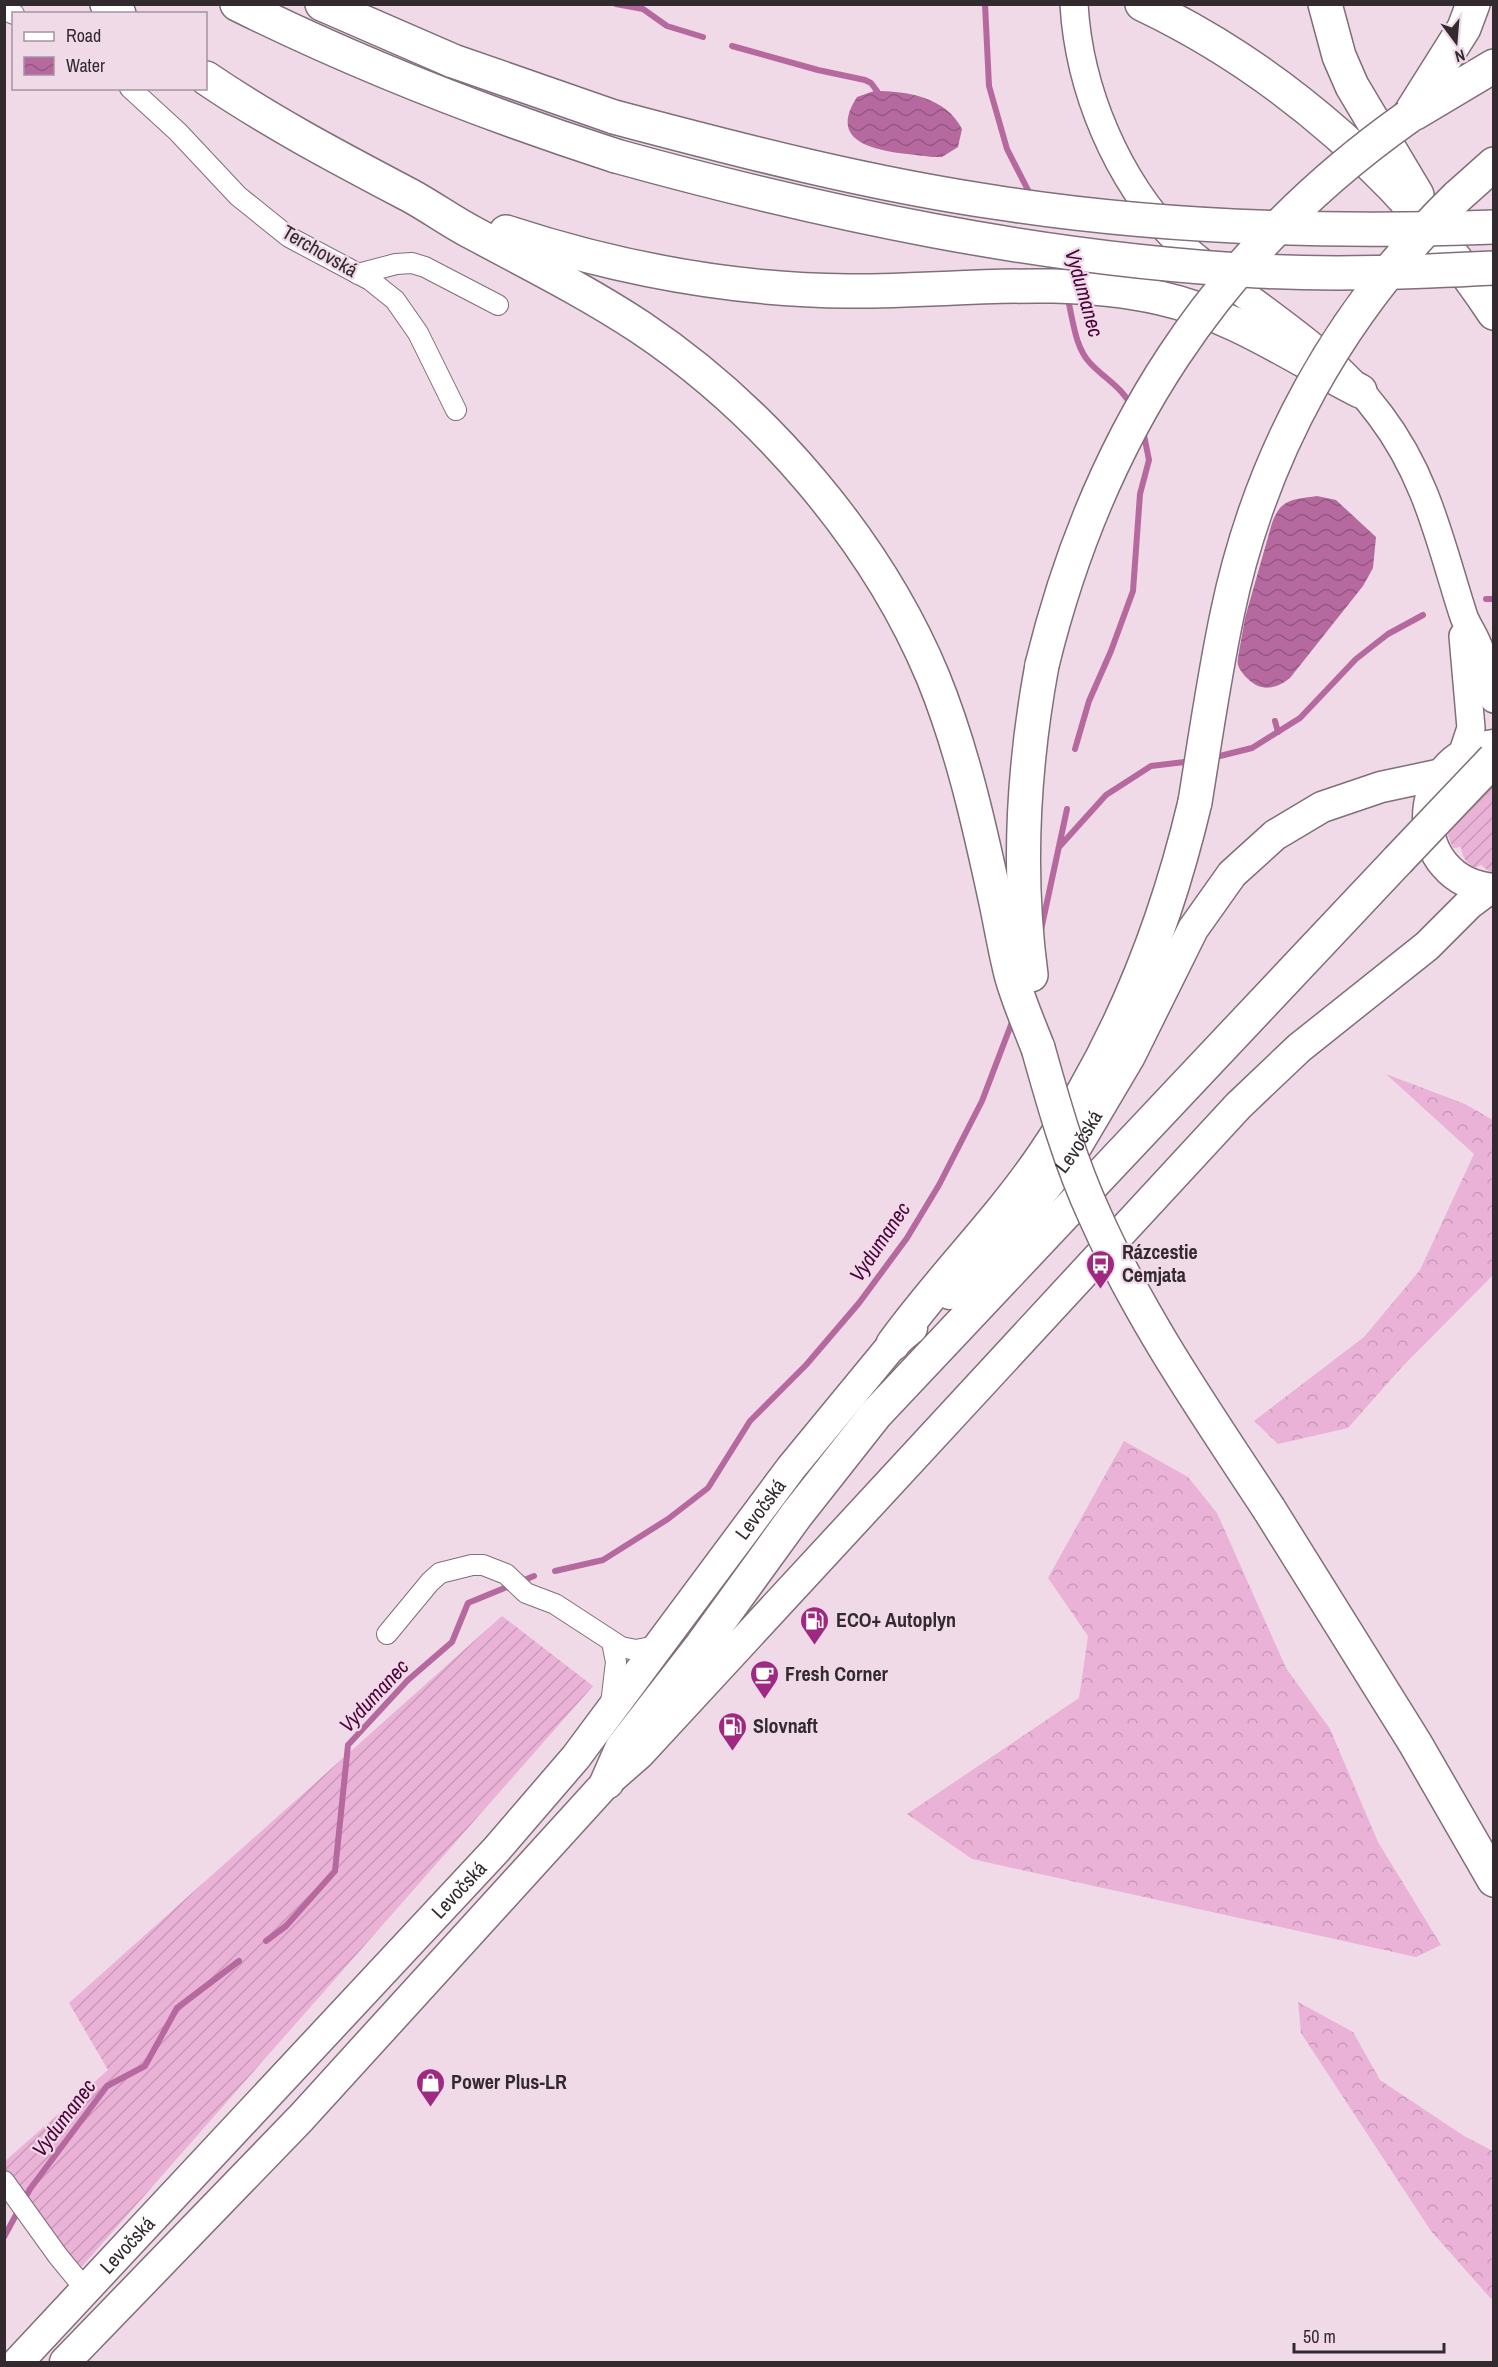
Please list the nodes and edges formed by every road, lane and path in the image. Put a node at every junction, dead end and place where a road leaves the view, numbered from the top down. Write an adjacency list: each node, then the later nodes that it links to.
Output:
1 (237, 4): 15 (highway, bridge)
2 (322, 4): 13 (highway, bridge)
3 (1074, 4): 19 (main road)
4 (1142, 4): 14 (highway)
5 (1325, 4): 14 (highway)
6 (1473, 4): 10 (highway)
7 (1494, 66): 10 (highway)
8 (207, 79): 12 (highway)
9 (132, 90): 16 (street, Terchovská)
10 (1408, 117): 27 (highway, bridge)
11 (1494, 164): 28 (highway, bridge)
12 (413, 197): 19 (highway); 27 (highway)
13 (1494, 227)
14 (1444, 247): 18 (highway)
15 (1494, 268)
16 (358, 274): 17 (street); 20 (street, Terchovská)
17 (498, 305)
18 (1494, 313)
19 (1360, 391): 21 (main road)
20 (456, 410)
21 (1464, 617): 22 (main road); 25 (main road)
22 (1494, 699)
23 (1494, 745): 25 (main road, Levočská)
24 (1494, 759): 33 (highway, bridge)
25 (1452, 764): 26 (main road, Levočská); 28 (main road, Levočská)
26 (1491, 889): 33 (main road, Levočská)
27 (1038, 1048): 34 (highway, bridge)
28 (893, 1344): 31 (main road, Levočská)
29 (387, 1634): 30 (street)
30 (612, 1641): 31 (street); 32 (street)
31 (662, 1645): 32 (main road, Levočská)
32 (610, 1712): 36 (main road, Levočská)
33 (607, 1782): 38 (main road, Levočská)
34 (1494, 1880)
35 (9, 2192): 36 (street, Levočská)
36 (86, 2290): 37 (main road, Levočská)
37 (18, 2362)
38 (65, 2362)

